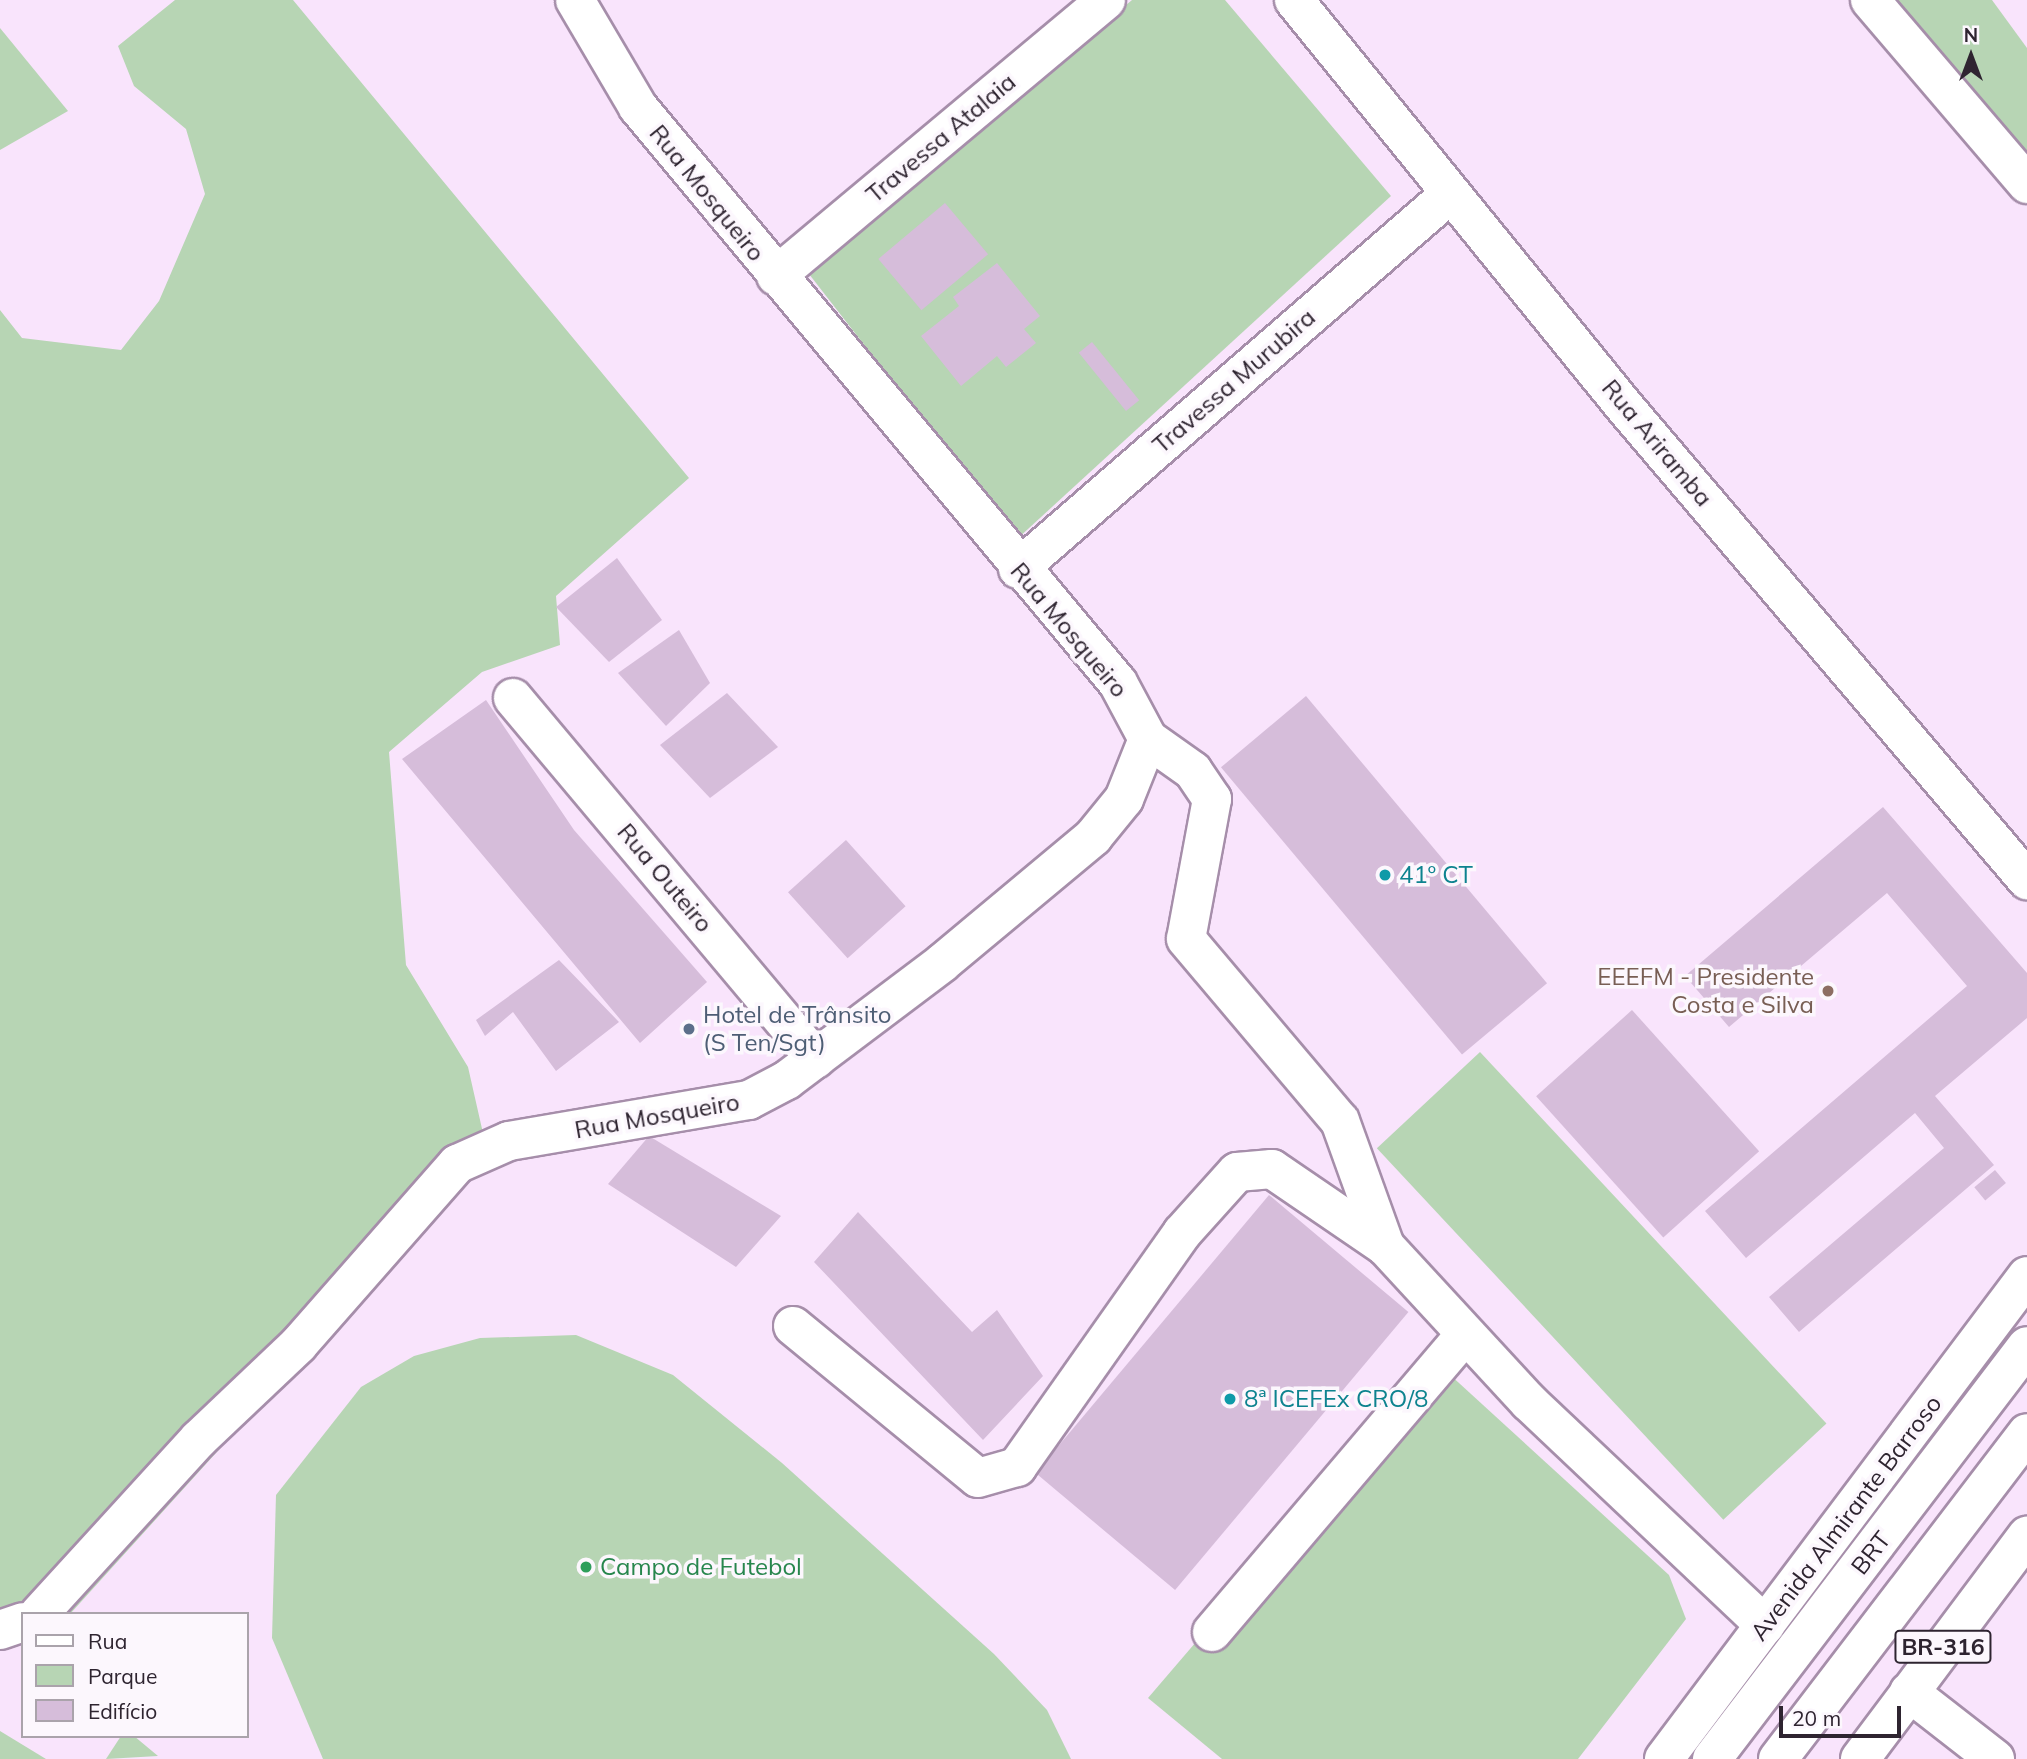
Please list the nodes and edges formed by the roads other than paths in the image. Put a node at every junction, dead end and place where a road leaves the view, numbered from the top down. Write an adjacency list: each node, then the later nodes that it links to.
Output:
1 (575, 0): 7 (main road, Rua Mosqueiro)
2 (1107, 0): 7 (main road, Travessa Atalaia)
3 (1293, 0): 6 (main road, Rua Ariramba)
4 (1870, 0): 5 (main road)
5 (2027, 184)
6 (1450, 194): 8 (main road, Travessa Murubira); 11 (main road, Rua Ariramba)
7 (776, 276): 8 (main road, Rua Mosqueiro)
8 (1018, 569): 10 (main road, Rua Mosqueiro)
9 (513, 698): 12 (main road, Rua Outeiro)
10 (1148, 739): 12 (main road, Rua Mosqueiro); 13 (main road)
11 (2027, 880)
12 (816, 1059): 20 (main road, Rua Mosqueiro)
13 (1385, 1246): 15 (main road); 16 (main road)
14 (2027, 1276): 22 (main road, Avenida Almirante Barroso)
15 (793, 1326)
16 (1464, 1336): 22 (main road); 24 (main road)
17 (2027, 1346): 27 (main road, BRT)
18 (2027, 1433): 28 (main road)
19 (2027, 1536): 25 (main road, BR-316)
20 (41, 1612)
21 (21, 1623): 23 (main road)
22 (1765, 1625): 26 (main road, Avenida Almirante Barroso)
23 (0, 1630)
24 (1212, 1632)
25 (1909, 1692): 29 (main road, BR-316); 30 (main road)
26 (1664, 1759)
27 (1712, 1759)
28 (1778, 1759)
29 (1860, 1759)
30 (1996, 1759)

